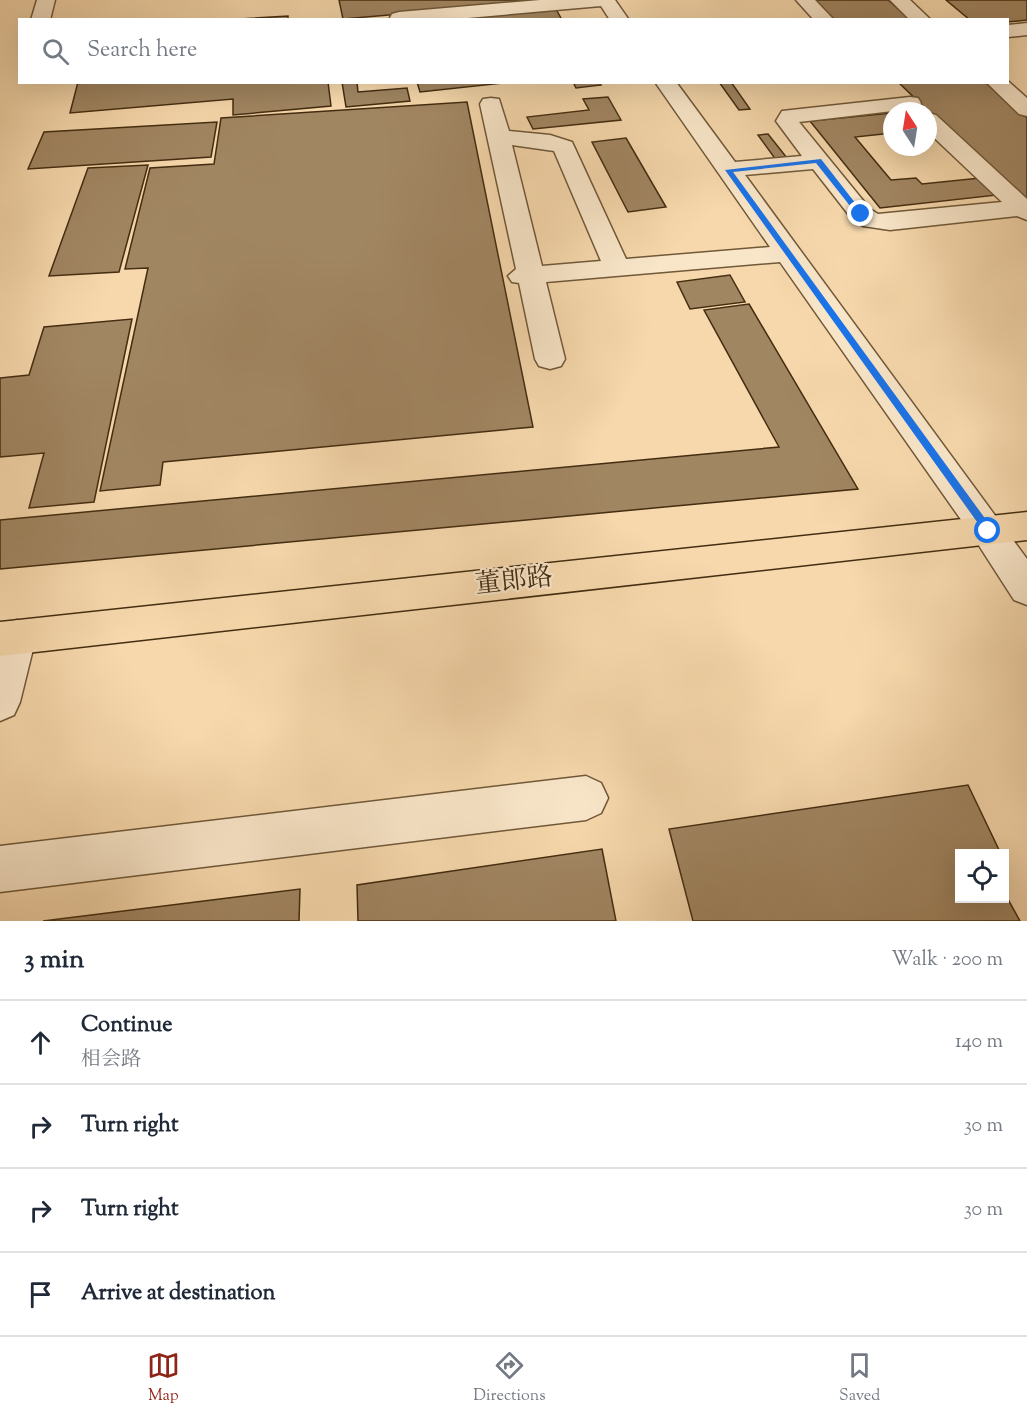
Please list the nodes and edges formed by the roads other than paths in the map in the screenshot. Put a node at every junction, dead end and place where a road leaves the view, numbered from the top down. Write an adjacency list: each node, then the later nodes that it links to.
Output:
1 (46, 0): 5 (street)
2 (604, 0): 6 (street); 7 (street)
3 (805, 0): 8 (street)
4 (899, 0): 9 (street)
5 (41, 18)
6 (399, 18)
7 (618, 18)
8 (823, 18)
9 (920, 18)
10 (1027, 29): 11 (street)
11 (1009, 31)
12 (666, 84): 22 (street)
13 (891, 84): 15 (street)
14 (998, 84): 18 (street)
15 (910, 102)
16 (491, 104): 20 (street)
17 (883, 109): 21 (street)
18 (1027, 109)
19 (937, 128): 23 (street)
20 (499, 137): 25 (street); 26 (street)
21 (818, 161): 22 (street); 23 (street)
22 (729, 170): 24 (street)
23 (1024, 210)
24 (788, 253): 25 (street); 29 (street)
25 (618, 268): 26 (street)
26 (526, 276): 27 (street)
27 (550, 359)
28 (1027, 526): 29 (main road, 董郎路)
29 (988, 531): 30 (street); 31 (main road, 董郎路)
30 (1027, 589)
31 (9, 638): 32 (street)
32 (0, 702)
33 (586, 798): 34 (street)
34 (0, 869)

